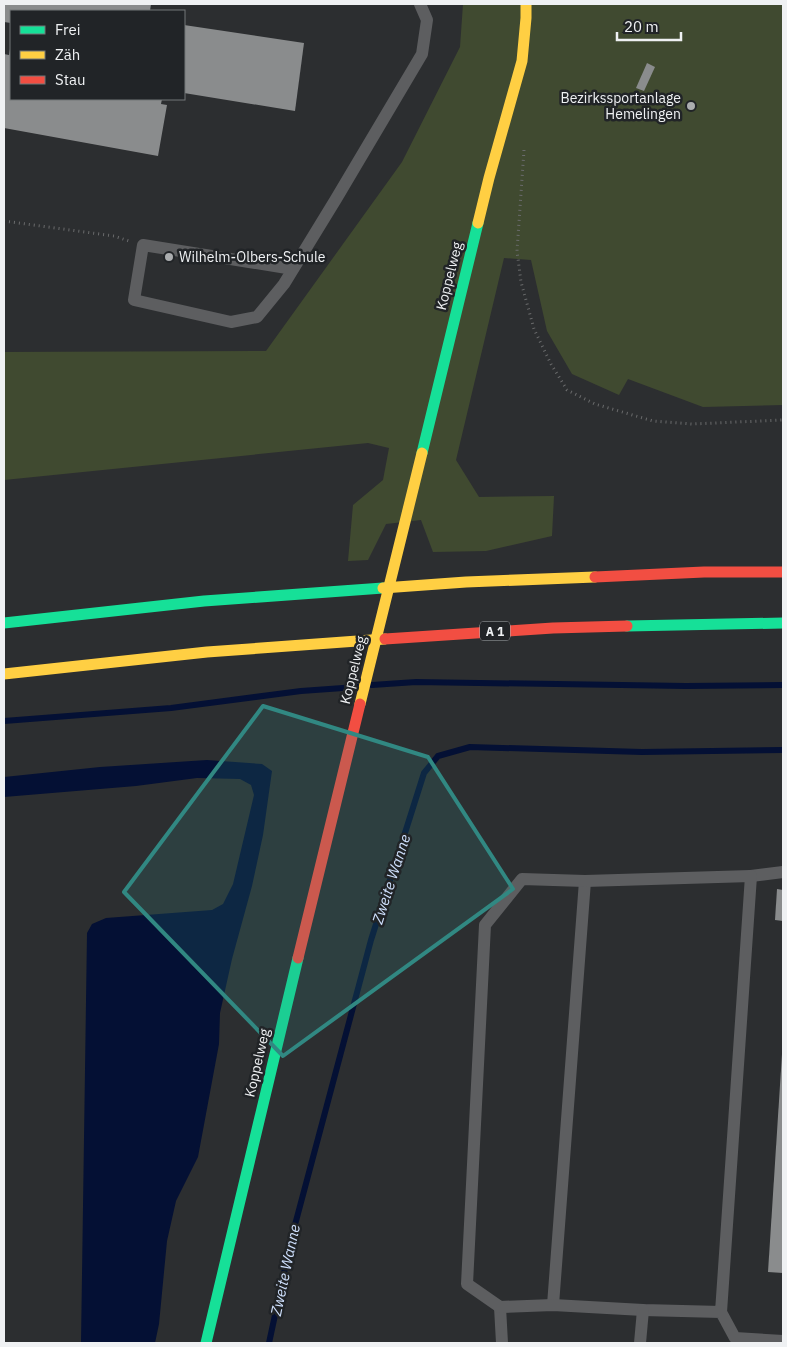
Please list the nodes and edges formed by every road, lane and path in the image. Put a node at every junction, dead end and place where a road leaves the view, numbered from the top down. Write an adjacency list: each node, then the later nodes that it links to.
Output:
1 (420, 4): 6 (lane)
2 (526, 4): 20 (main road, Koppelweg)
3 (524, 146): 7 (path)
4 (4, 221): 5 (path)
5 (142, 245): 6 (lane); 6 (lane)
6 (293, 269)
7 (783, 420)
8 (783, 572): 9 (main road)
9 (4, 623)
10 (783, 624): 11 (main road, A 1)
11 (4, 674)
12 (783, 872): 13 (lane)
13 (751, 876): 14 (lane); 18 (lane)
14 (585, 881): 15 (lane); 16 (lane)
15 (553, 1305): 16 (lane); 17 (lane)
16 (500, 1307): 21 (lane)
17 (643, 1310): 18 (lane); 22 (lane)
18 (721, 1312): 19 (lane)
19 (783, 1341)
20 (206, 1343)
21 (502, 1343)
22 (640, 1343)

